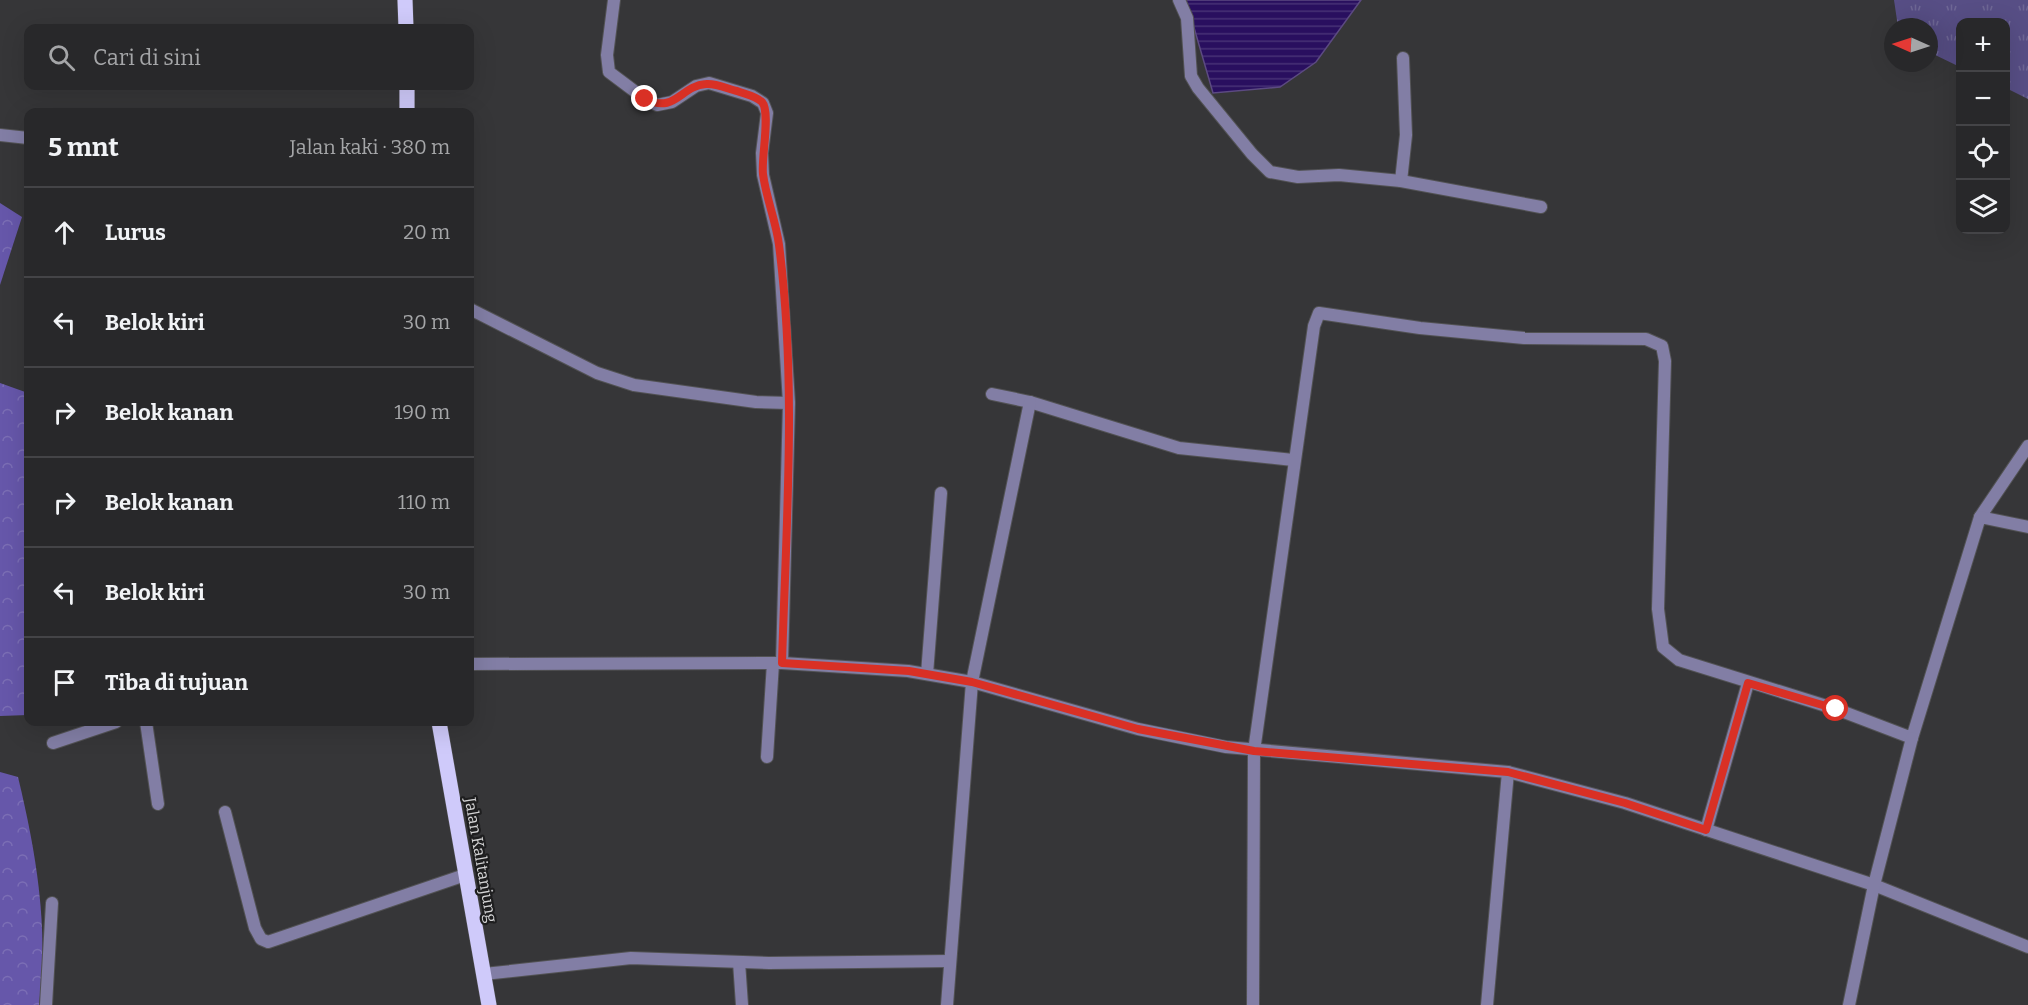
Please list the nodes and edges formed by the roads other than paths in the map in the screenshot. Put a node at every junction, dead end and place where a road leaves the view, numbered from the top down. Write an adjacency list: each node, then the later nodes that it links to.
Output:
1 (405, 0): 4 (main road)
2 (614, 0): 15 (street)
3 (1179, 0): 10 (street)
4 (405, 24)
5 (1403, 58): 10 (street)
6 (407, 90): 7 (main road)
7 (407, 108)
8 (0, 135): 9 (street)
9 (24, 138)
10 (1401, 181): 11 (street)
11 (1541, 207)
12 (474, 311): 15 (street)
13 (992, 394): 14 (street)
14 (1030, 402): 17 (street); 24 (street)
15 (789, 403): 21 (street)
16 (2028, 446): 19 (street)
17 (1293, 460): 25 (street); 31 (street)
18 (941, 493): 23 (street)
19 (1980, 518): 20 (street); 29 (street)
20 (2028, 527)
21 (777, 663): 22 (street); 23 (street); 32 (street)
22 (474, 664)
23 (927, 674): 24 (street)
24 (972, 682): 31 (street); 41 (street)
25 (1748, 683): 29 (street); 36 (street)
26 (104, 726): 30 (street)
27 (147, 726): 34 (street)
28 (440, 726): 37 (main road, Jalan Kalitanjung)
29 (1912, 738): 38 (street)
30 (53, 743)
31 (1254, 751): 33 (street); 48 (street)
32 (767, 758)
33 (1508, 772): 36 (street); 49 (street)
34 (158, 804)
35 (225, 812): 37 (street)
36 (1706, 830): 38 (street)
37 (465, 875): 43 (main road, Jalan Kalitanjung)
38 (1874, 885): 40 (street); 50 (street)
39 (52, 903): 44 (street)
40 (2028, 947)
41 (950, 961): 42 (street); 47 (street)
42 (739, 962): 43 (street); 46 (street)
43 (484, 974): 45 (main road, Jalan Kalitanjung)
44 (46, 1005)
45 (489, 1005)
46 (742, 1005)
47 (947, 1005)
48 (1253, 1005)
49 (1487, 1005)
50 (1849, 1005)

